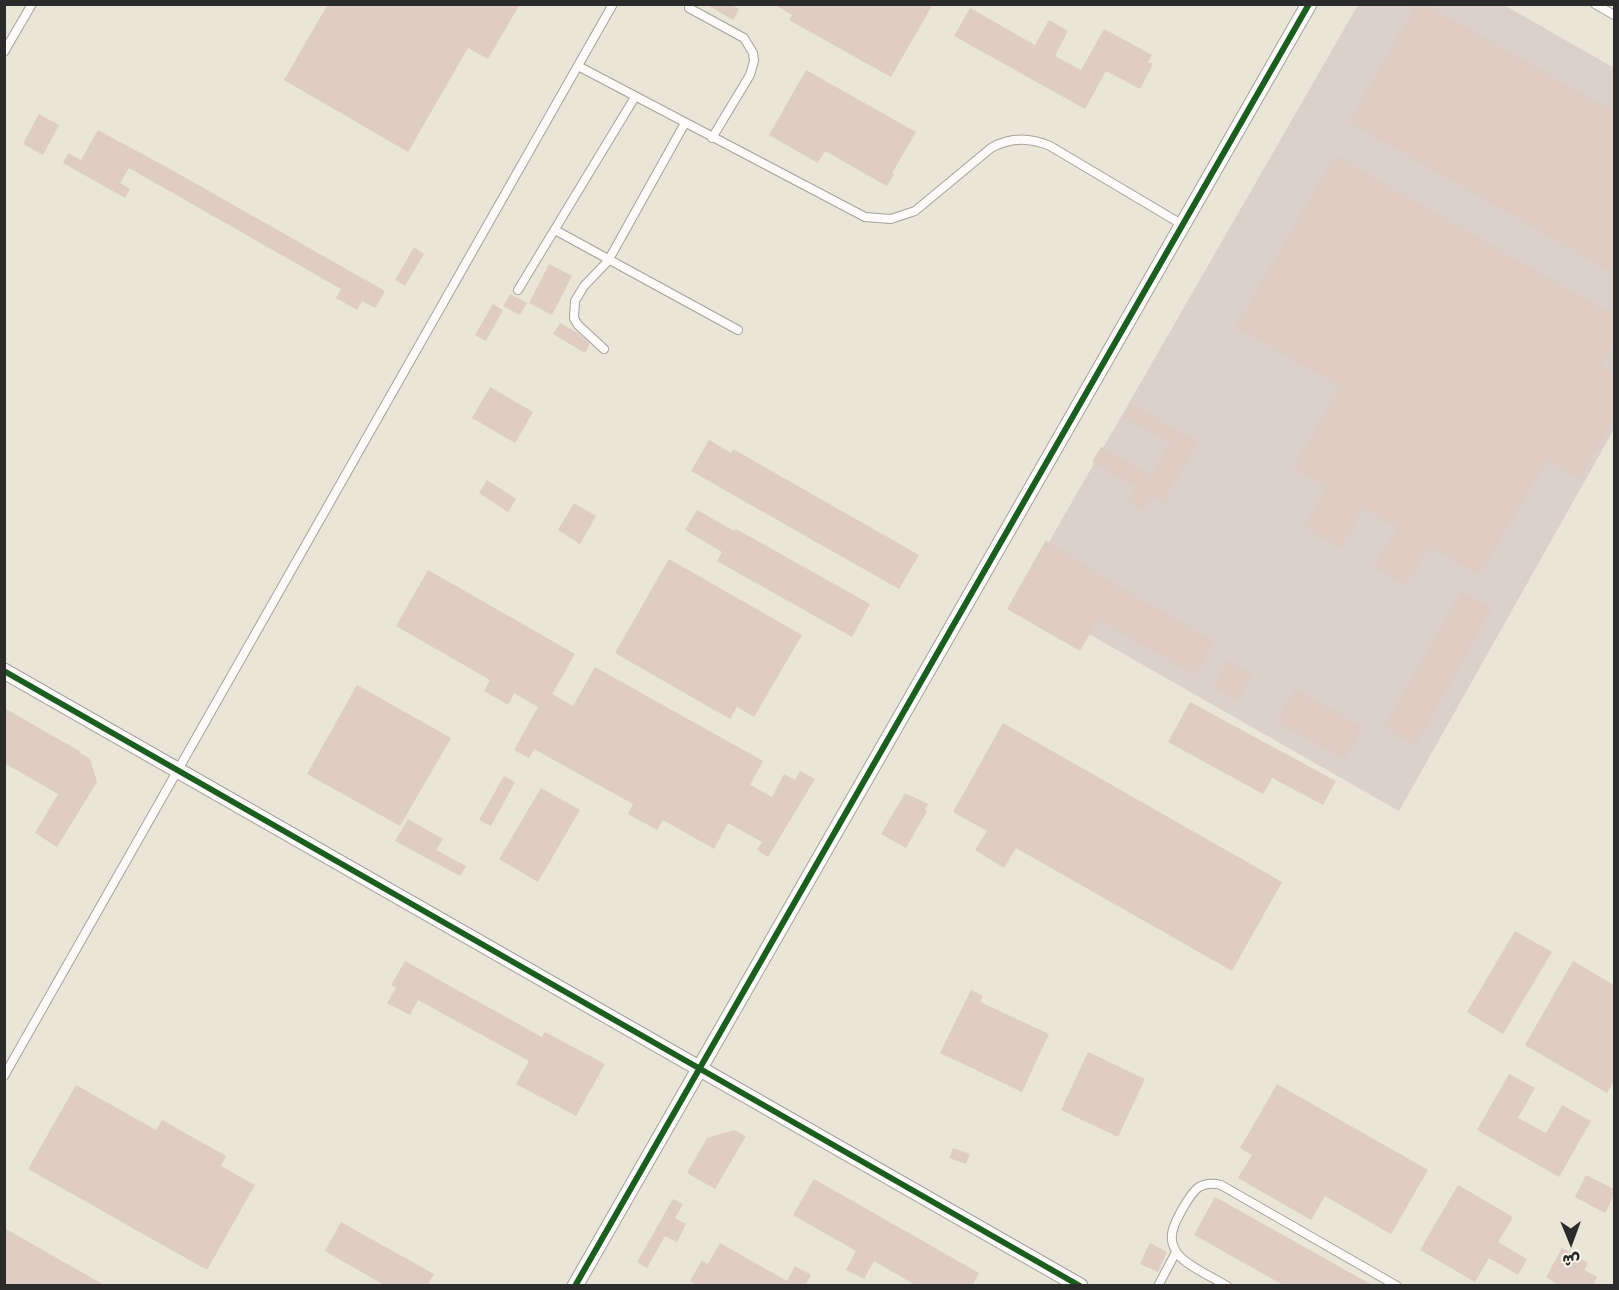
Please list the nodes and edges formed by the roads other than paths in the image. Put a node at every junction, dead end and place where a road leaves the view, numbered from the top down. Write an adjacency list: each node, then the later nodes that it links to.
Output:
1 (32, 4): 7 (lane)
2 (613, 4): 8 (lane)
3 (1309, 4): 12 (street)
4 (1595, 4): 6 (lane)
5 (689, 8): 11 (lane)
6 (1614, 15)
7 (4, 52)
8 (578, 66): 9 (lane); 19 (lane)
9 (635, 97): 10 (lane); 13 (lane)
10 (685, 123): 11 (lane); 14 (lane)
11 (712, 138): 12 (lane)
12 (1183, 225): 20 (street)
13 (555, 230): 14 (lane); 15 (lane)
14 (608, 261): 16 (lane); 17 (lane)
15 (518, 290)
16 (738, 330)
17 (604, 349)
18 (4, 671): 19 (street)
19 (179, 771): 20 (street); 21 (lane)
20 (699, 1068): 23 (street); 24 (street)
21 (4, 1076)
22 (1176, 1252): 25 (lane); 26 (lane); 27 (lane)
23 (575, 1286)
24 (1080, 1286)
25 (1158, 1286)
26 (1227, 1286)
27 (1397, 1286)

